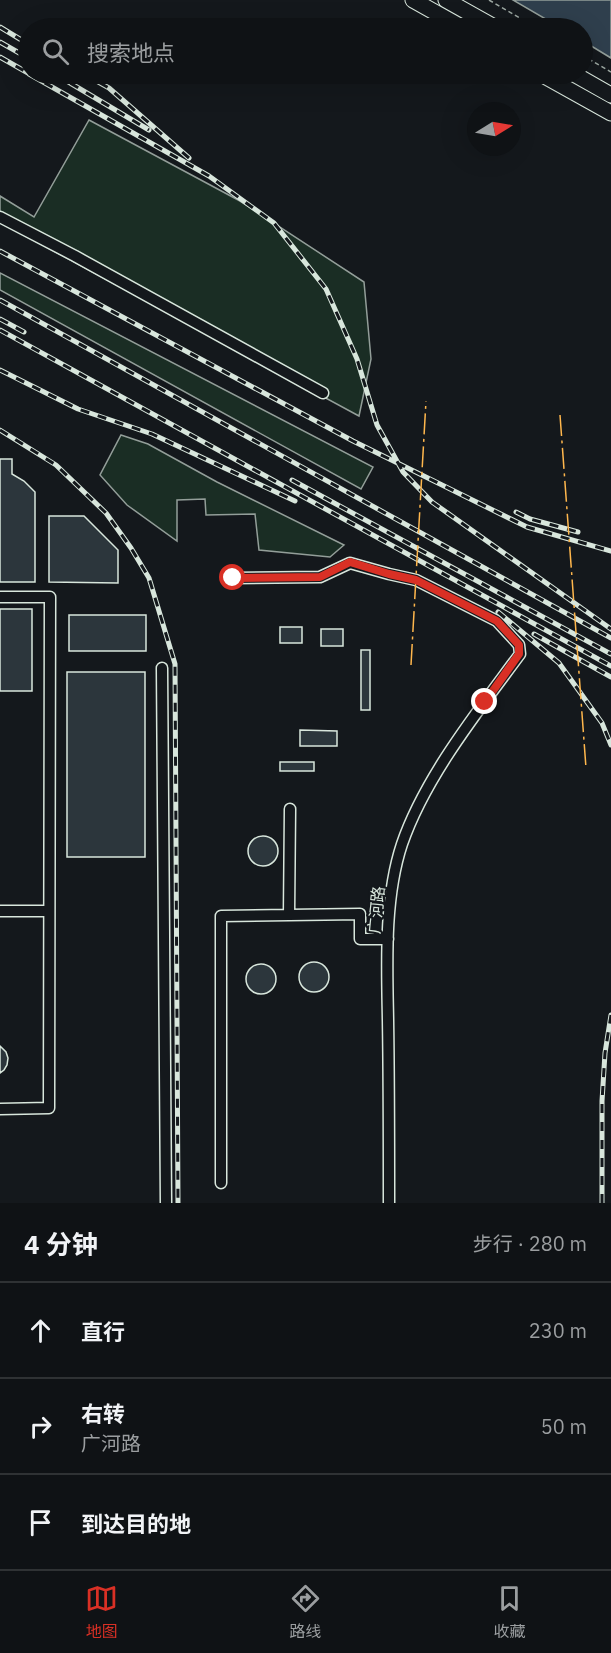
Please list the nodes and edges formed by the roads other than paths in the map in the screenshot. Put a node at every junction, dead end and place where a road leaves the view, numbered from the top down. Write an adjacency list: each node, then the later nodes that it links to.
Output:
1 (413, 0): 3 (highway)
2 (446, 0): 4 (highway)
3 (445, 18)
4 (478, 18)
5 (559, 84): 8 (highway)
6 (592, 84): 7 (highway)
7 (611, 95)
8 (611, 113)
9 (0, 217): 10 (street)
10 (323, 393)
11 (233, 578): 18 (street, 广河路)
12 (0, 597): 16 (street)
13 (162, 668): 21 (street)
14 (290, 809): 17 (street)
15 (0, 911): 16 (street)
16 (49, 911): 19 (street)
17 (289, 915): 18 (street); 20 (street)
18 (388, 939): 22 (street, 广河路)
19 (0, 1109)
20 (222, 1183)
21 (166, 1203)
22 (389, 1203)

